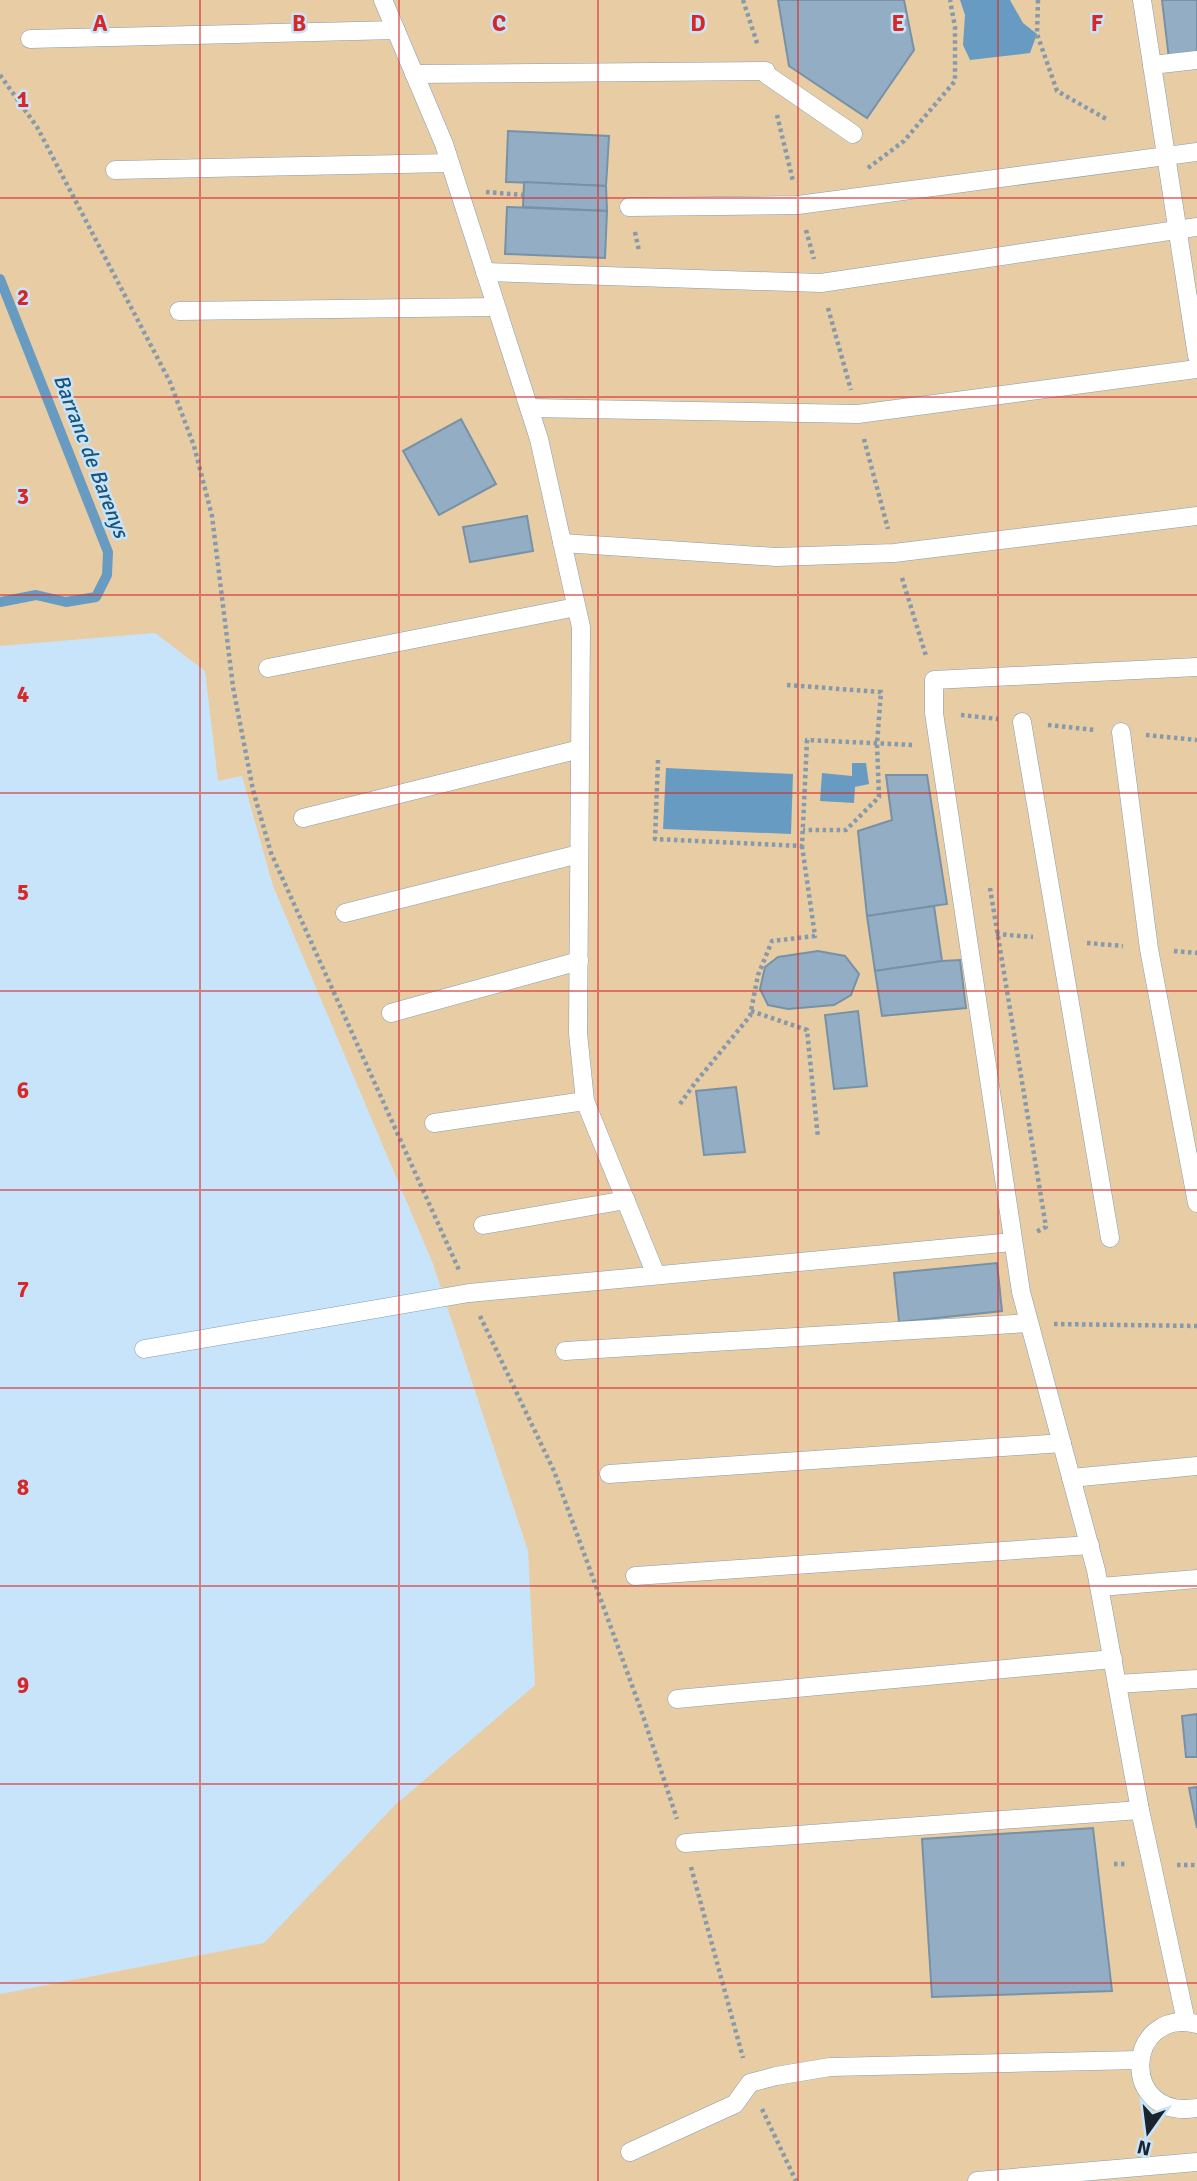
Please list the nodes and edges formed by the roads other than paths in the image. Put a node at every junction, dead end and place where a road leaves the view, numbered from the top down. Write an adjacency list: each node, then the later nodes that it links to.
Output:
1 (383, 0): 3 (lane)
2 (1142, 0): 6 (lane)
3 (396, 30): 4 (lane); 7 (lane)
4 (30, 39)
5 (1197, 60): 6 (lane)
6 (1152, 65): 10 (lane)
7 (414, 74): 8 (lane); 11 (lane)
8 (853, 134)
9 (1197, 152): 10 (lane)
10 (1167, 157): 13 (lane); 15 (lane)
11 (450, 163): 12 (lane); 16 (lane)
12 (115, 170)
13 (629, 207)
14 (1197, 227): 15 (lane)
15 (1178, 230): 16 (lane); 19 (lane)
16 (485, 272): 17 (lane)
17 (496, 307): 18 (lane); 21 (lane)
18 (179, 311)
19 (1197, 356)
20 (1197, 369): 21 (lane)
21 (529, 408): 23 (lane)
22 (1197, 516): 23 (lane)
23 (562, 542): 24 (lane)
24 (576, 607): 26 (lane); 29 (lane)
25 (1197, 667): 41 (lane)
26 (268, 668)
27 (1022, 722): 40 (lane)
28 (1121, 732): 38 (lane)
29 (580, 749): 30 (lane); 31 (lane)
30 (303, 818)
31 (579, 853): 32 (lane); 33 (lane)
32 (345, 913)
33 (579, 961): 34 (lane); 35 (lane)
34 (391, 1013)
35 (585, 1101): 36 (lane); 37 (lane)
36 (434, 1123)
37 (626, 1200): 39 (lane); 42 (lane)
38 (1197, 1203)
39 (483, 1225)
40 (1110, 1238)
41 (1013, 1242): 42 (lane); 43 (lane)
42 (656, 1275): 44 (lane)
43 (1029, 1323): 45 (lane); 46 (lane)
44 (144, 1349)
45 (565, 1351)
46 (1062, 1443): 48 (lane); 49 (lane)
47 (1197, 1466): 49 (lane)
48 (609, 1474)
49 (1072, 1478): 50 (lane)
50 (1090, 1545): 51 (lane); 53 (lane)
51 (635, 1576)
52 (1197, 1580): 53 (lane)
53 (1100, 1587): 54 (lane)
54 (1113, 1659): 56 (lane); 57 (lane)
55 (1197, 1679): 56 (lane)
56 (1117, 1684): 58 (lane)
57 (677, 1699)
58 (1140, 1810): 59 (lane); 60 (lane)
59 (685, 1843)
60 (1192, 2022): 61 (lane)
61 (1139, 2060): 62 (lane); 63 (lane)
62 (1197, 2108)
63 (630, 2152)
64 (1197, 2162): 65 (lane)
65 (977, 2181)

